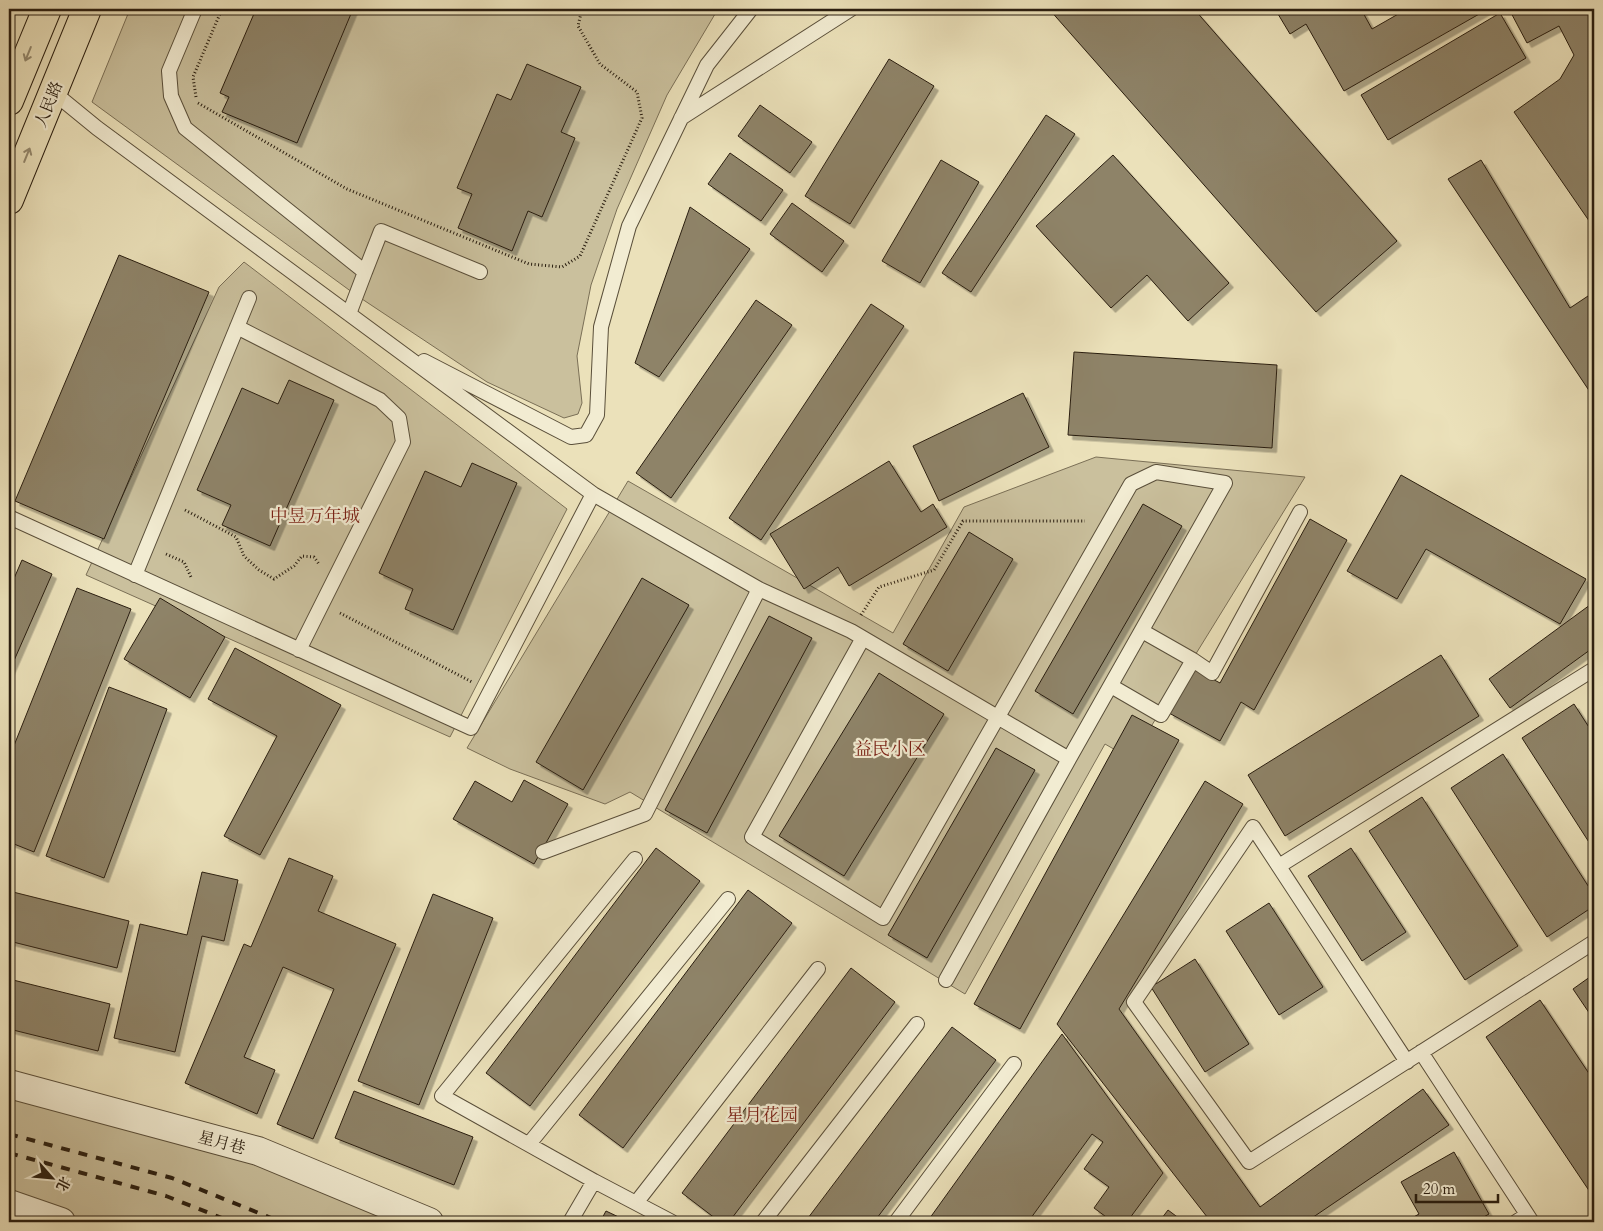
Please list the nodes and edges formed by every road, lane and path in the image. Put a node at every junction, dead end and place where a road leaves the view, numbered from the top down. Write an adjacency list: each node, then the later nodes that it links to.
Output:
1 (47, 9): 9 (main road, one-way to 9)
2 (87, 9): 8 (main road, 人民路)
3 (195, 9): 12 (lane)
4 (222, 9): 5 (path)
5 (582, 9)
6 (751, 9): 10 (lane)
7 (851, 9): 10 (lane)
8 (53, 92): 11 (main road, 人民路, one-way to 8); 15 (lane)
9 (9, 101)
10 (681, 118): 17 (lane)
11 (9, 200)
12 (365, 272): 13 (lane); 15 (lane)
13 (480, 272)
14 (249, 298): 16 (lane)
15 (349, 314): 17 (lane)
16 (237, 327): 19 (lane); 25 (lane)
17 (386, 341): 18 (lane)
18 (593, 494): 24 (lane); 33 (lane)
19 (166, 500): 23 (lane); 25 (path)
20 (1300, 512): 30 (lane)
21 (9, 517): 23 (lane)
22 (1111, 520): 26 (lane); 27 (path); 34 (lane)
23 (135, 575): 29 (lane)
24 (759, 589): 27 (lane); 36 (lane)
25 (325, 599): 29 (lane); 33 (path)
26 (1142, 630): 30 (lane); 32 (lane)
27 (851, 631): 28 (lane)
28 (864, 638): 34 (lane); 34 (lane)
29 (299, 650): 33 (lane)
30 (1193, 660): 32 (lane)
31 (1594, 668): 38 (lane)
32 (1111, 686): 35 (lane)
33 (490, 692)
34 (999, 718): 35 (lane)
35 (1069, 759): 42 (lane)
36 (543, 852)
37 (635, 859): 48 (lane)
38 (1279, 866): 45 (lane); 45 (lane)
39 (728, 899): 48 (lane)
40 (1594, 942): 44 (lane)
41 (818, 968): 50 (lane)
42 (946, 980)
43 (917, 1024): 57 (lane)
44 (1421, 1052): 45 (lane); 52 (lane)
45 (1406, 1062)
46 (1014, 1064): 58 (lane)
47 (9, 1084): 54 (street, 星月巷)
48 (529, 1144): 49 (lane)
49 (594, 1181): 50 (lane); 55 (lane)
50 (636, 1203): 56 (lane)
51 (9, 1204): 53 (street)
52 (1525, 1220)
53 (60, 1222)
54 (429, 1222)
55 (570, 1222)
56 (672, 1222)
57 (763, 1222)
58 (896, 1222)

